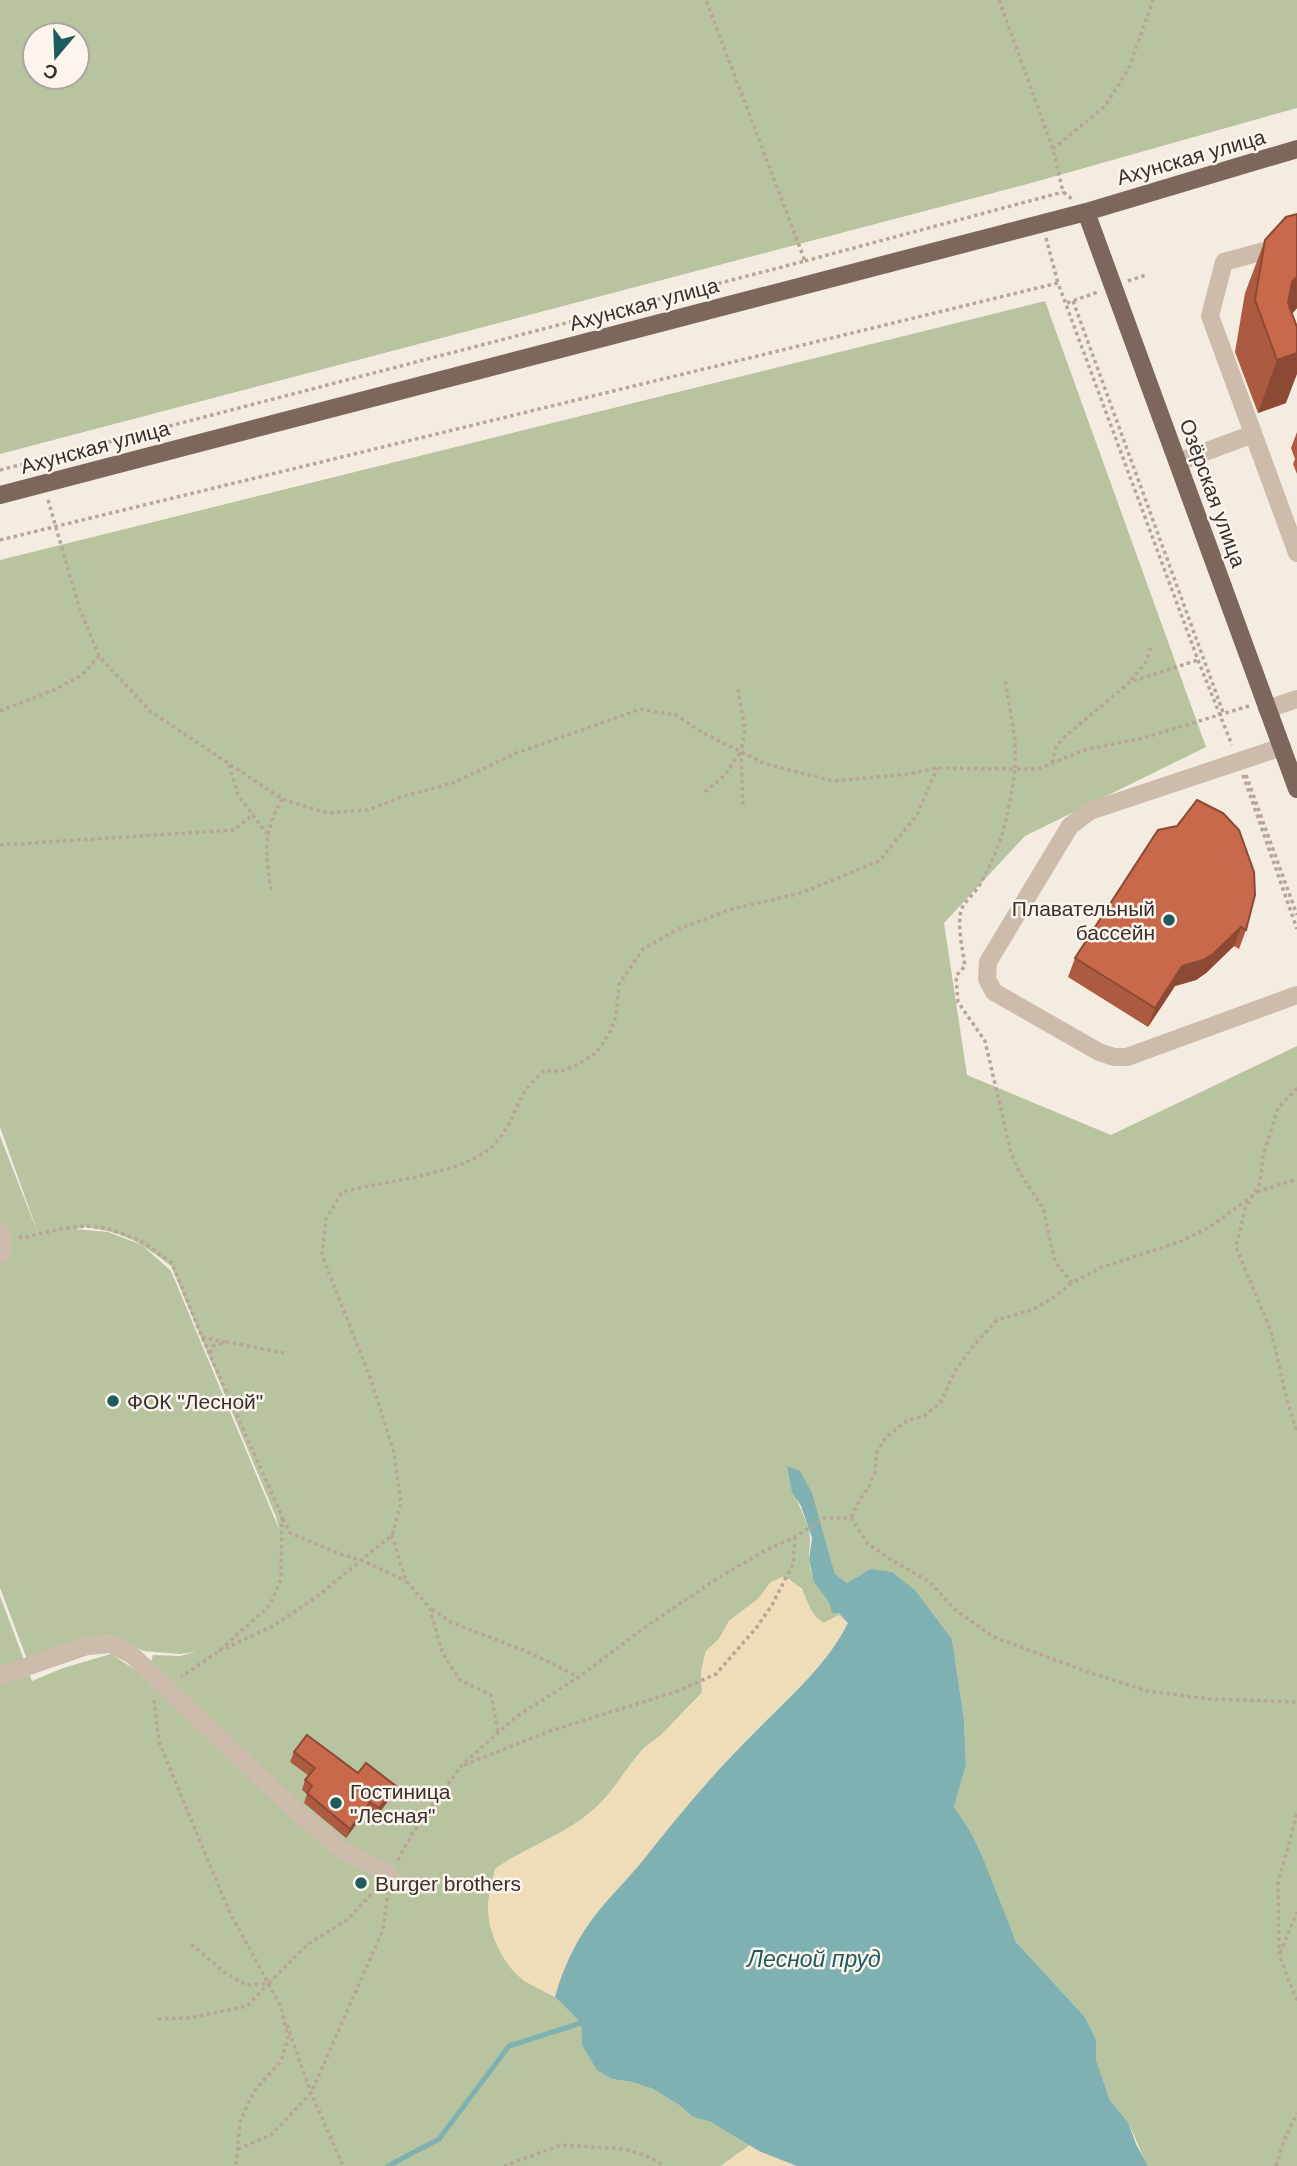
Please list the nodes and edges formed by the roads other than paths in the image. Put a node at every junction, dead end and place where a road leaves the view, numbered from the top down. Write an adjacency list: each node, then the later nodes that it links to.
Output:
1 (1297, 149): 2 (main road, Ахунская улица)
2 (1086, 212): 5 (main road, Озёрская улица); 6 (main road, Ахунская улица)
3 (1297, 242): 4 (lane)
4 (1253, 434): 5 (lane); 7 (lane)
5 (1178, 462): 9 (main road, Озёрская улица)
6 (0, 495)
7 (1297, 553)
8 (1297, 699): 9 (lane)
9 (1266, 704): 10 (main road, Озёрская улица)
10 (1282, 747): 11 (main road, Озёрская улица); 12 (lane)
11 (1297, 789)
12 (1297, 995)
13 (6, 1231): 14 (lane)
14 (0, 1254)
15 (0, 1676): 16 (lane)
16 (390, 1874)

